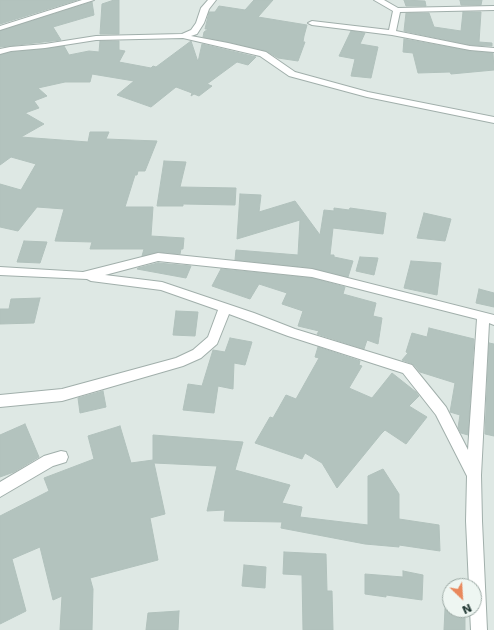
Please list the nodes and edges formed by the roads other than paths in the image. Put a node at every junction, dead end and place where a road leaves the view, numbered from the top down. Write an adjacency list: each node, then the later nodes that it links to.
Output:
1 (90, 0): 7 (street)
2 (212, 0): 9 (street)
3 (378, 0): 5 (street)
4 (494, 8): 5 (street)
5 (397, 10): 8 (street)
6 (312, 23): 8 (street)
7 (0, 28)
8 (392, 33): 10 (street)
9 (183, 36): 11 (street); 12 (street)
10 (494, 50)
11 (0, 52)
12 (494, 120)
13 (0, 270): 14 (street)
14 (83, 276): 15 (street); 16 (street)
15 (225, 308): 17 (street); 19 (street)
16 (488, 318): 19 (street)
17 (0, 401)
18 (61, 457): 20 (street)
19 (474, 475): 21 (street)
20 (0, 490)
21 (479, 630)

